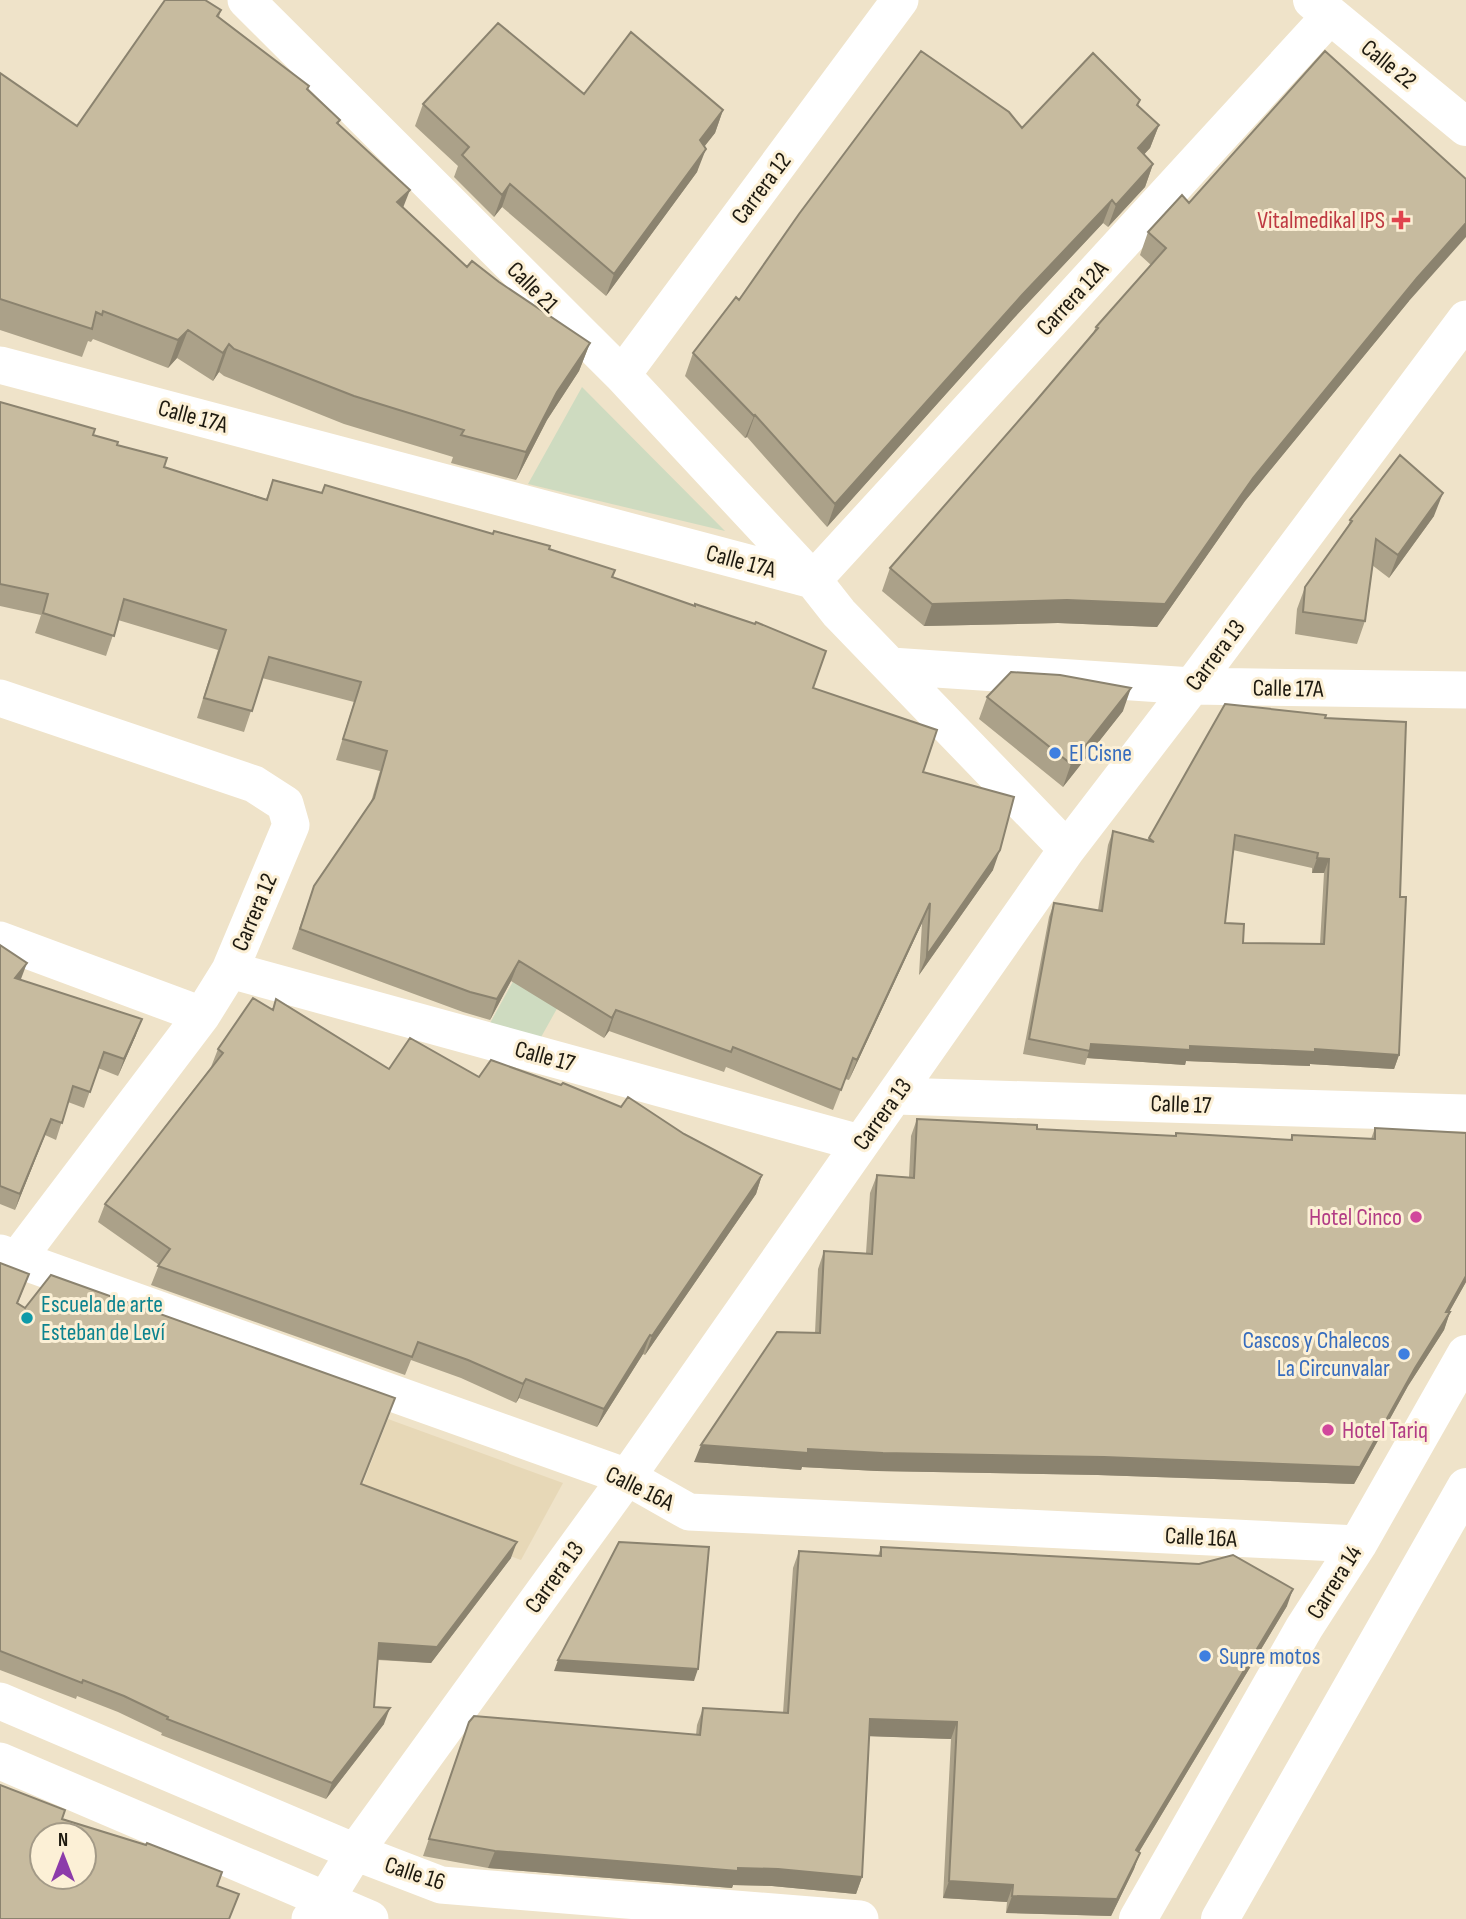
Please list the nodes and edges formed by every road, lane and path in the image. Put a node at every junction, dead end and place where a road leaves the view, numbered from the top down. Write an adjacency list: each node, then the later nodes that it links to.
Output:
1 (246, 0): 7 (street, Calle 21)
2 (900, 0): 7 (street, Carrera 12)
3 (1321, 8): 4 (main road, Calle 22); 8 (street, Carrera 12A)
4 (1466, 127)
5 (1466, 319): 10 (street, Carrera 13)
6 (0, 365): 8 (street, Calle 17A)
7 (622, 375): 8 (street, Calle 21)
8 (813, 580): 9 (street)
9 (891, 666): 10 (street, Calle 17A); 13 (street)
10 (1192, 686): 11 (street, Calle 17A); 13 (street, Carrera 13)
11 (1466, 690)
12 (0, 698): 15 (street, Carrera 12)
13 (1067, 849): 17 (street, Carrera 13)
14 (0, 940): 16 (street)
15 (229, 970): 16 (street, Carrera 12); 19 (street, Calle 17)
16 (202, 1015): 20 (street, Carrera 12)
17 (896, 1096): 18 (street, Calle 17); 19 (street, Carrera 13)
18 (1466, 1113)
19 (860, 1143): 22 (street, Carrera 13)
20 (9, 1255): 22 (street, Calle 16A)
21 (1466, 1354): 24 (main road, Carrera 14)
22 (627, 1477): 24 (street, Calle 16A); 27 (street, Carrera 13)
23 (1461, 1506): 29 (main road)
24 (1358, 1544): 32 (main road, Carrera 14)
25 (0, 1701): 27 (street, Calle 16)
26 (0, 1761): 28 (street)
27 (355, 1852): 28 (street, Carrera 13); 31 (street, Calle 16)
28 (318, 1909): 30 (street)
29 (1227, 1917)
30 (370, 1919)
31 (860, 1919)
32 (1138, 1919)

